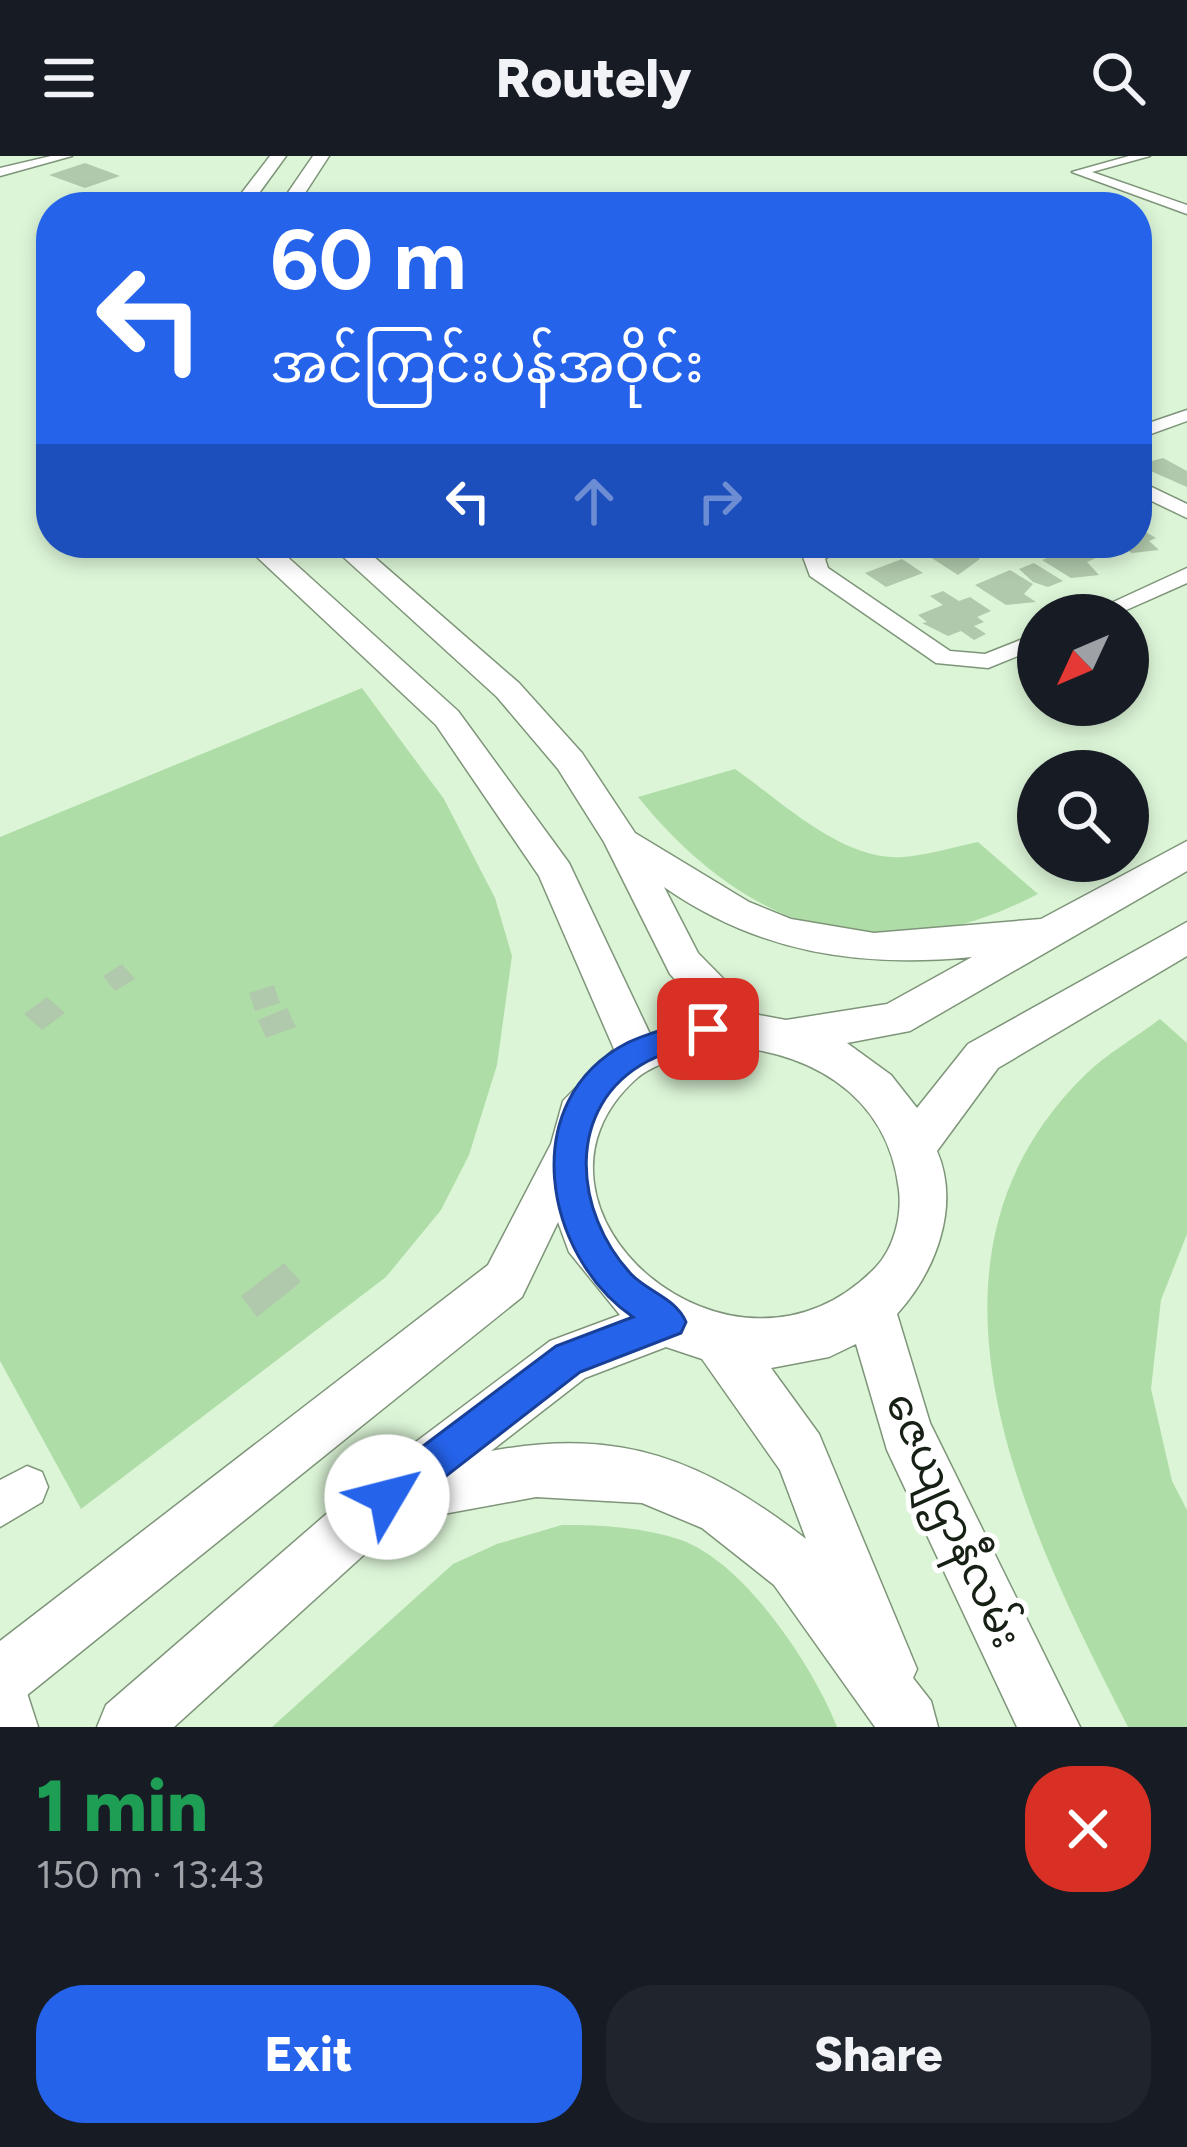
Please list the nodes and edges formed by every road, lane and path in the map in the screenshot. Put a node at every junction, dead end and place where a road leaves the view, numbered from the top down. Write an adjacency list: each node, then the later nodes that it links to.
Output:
1 (66, 156): 5 (street)
2 (278, 156): 6 (main road)
3 (321, 156): 7 (main road)
4 (1144, 156): 8 (street)
5 (0, 172)
6 (251, 192)
7 (297, 192)
8 (1135, 192)
9 (1152, 198): 10 (street)
10 (1187, 210)
11 (1187, 415): 12 (street)
12 (1152, 428)
13 (1152, 494): 14 (street)
14 (1187, 512)
15 (272, 558): 26 (main road)
16 (359, 558): 21 (main road)
17 (814, 558): 20 (street)
18 (1187, 575): 19 (street)
19 (1144, 594)
20 (1017, 649)
21 (621, 840): 23 (main road); 25 (main road)
22 (1187, 854): 23 (main road)
23 (1050, 932): 25 (main road)
24 (1187, 937): 27 (main road)
25 (767, 1032): 26 (main road); 27 (main road)
26 (637, 1052): 28 (main road)
27 (915, 1145): 29 (main road)
28 (568, 1155): 30 (main road); 32 (main road)
29 (871, 1310): 30 (main road); 36 (main road, ဇေယျဌာနီလမ်း)
30 (694, 1331): 31 (main road); 33 (main road)
31 (387, 1497): 33 (main road); 35 (main road)
32 (0, 1678): 34 (street)
33 (910, 1725)
34 (14, 1727)
35 (128, 1727)
36 (1048, 1727)

